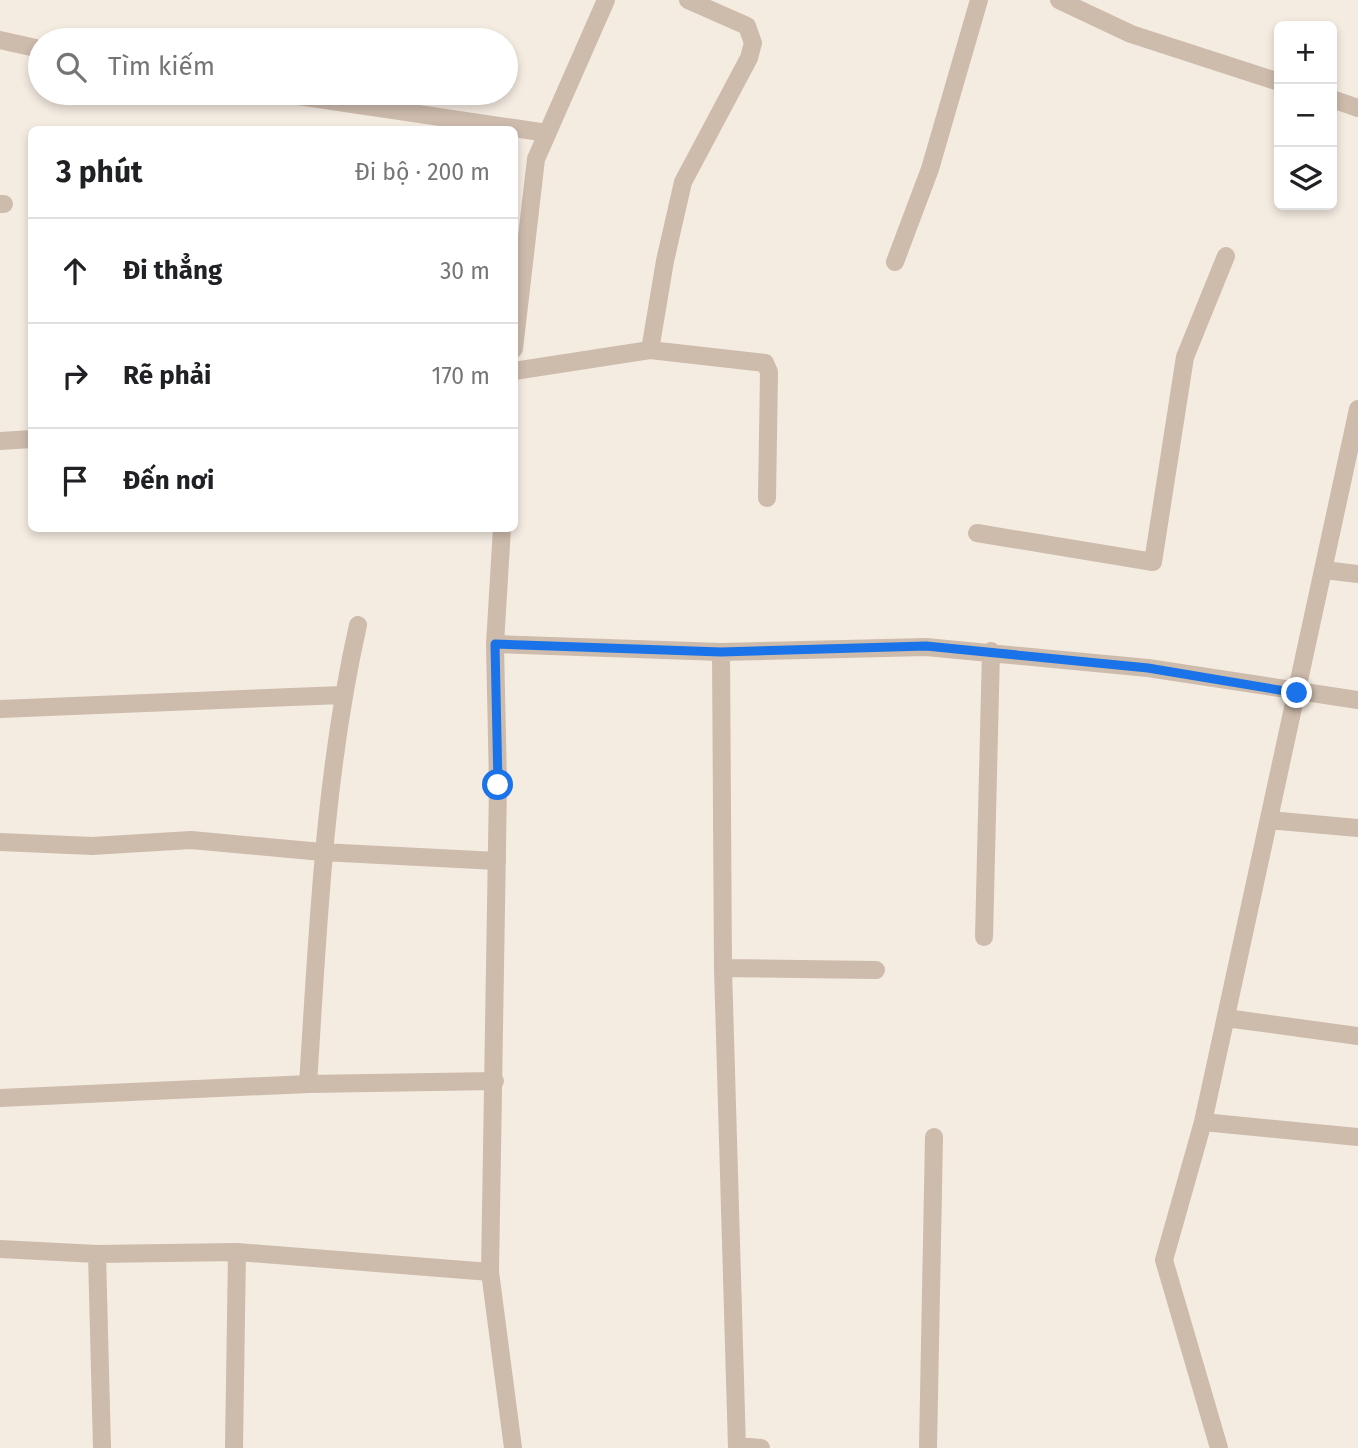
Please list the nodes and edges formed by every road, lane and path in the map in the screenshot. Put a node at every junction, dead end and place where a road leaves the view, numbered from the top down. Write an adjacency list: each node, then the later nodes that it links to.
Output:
1 (606, 0): 13 (street)
2 (688, 0): 17 (street)
3 (979, 0): 15 (street)
4 (1059, 0): 7 (street)
5 (0, 40): 6 (street)
6 (28, 46)
7 (1274, 80)
8 (1337, 101): 10 (street)
9 (359, 105): 11 (street)
10 (1358, 108)
11 (500, 126)
12 (518, 129): 13 (street)
13 (547, 133): 16 (street)
14 (1226, 256): 25 (street)
15 (895, 262)
16 (518, 314)
17 (650, 349): 18 (street); 23 (street)
18 (518, 370)
19 (1358, 409): 20 (street)
20 (1355, 435): 26 (street)
21 (28, 439): 22 (street)
22 (0, 441)
23 (767, 498)
24 (502, 532): 29 (street)
25 (977, 533)
26 (1324, 570): 27 (street); 32 (street)
27 (1358, 575)
28 (358, 625): 33 (street)
29 (495, 644): 31 (street); 40 (street)
30 (991, 651): 31 (street); 32 (street); 41 (street)
31 (721, 652): 42 (street)
32 (1297, 693): 34 (street); 36 (street)
33 (342, 695): 35 (street); 39 (street)
34 (1358, 700)
35 (0, 709)
36 (1269, 820): 37 (street); 44 (street)
37 (1358, 828)
38 (0, 842): 39 (street)
39 (322, 852): 40 (street); 47 (street)
40 (497, 861): 46 (street)
41 (984, 937)
42 (723, 968): 43 (street); 56 (street)
43 (876, 970)
44 (1226, 1018): 45 (street); 49 (street)
45 (1358, 1036)
46 (495, 1081): 47 (street); 55 (street)
47 (308, 1084): 48 (street)
48 (0, 1098)
49 (1203, 1122): 51 (street); 62 (street)
50 (934, 1137): 61 (street)
51 (1358, 1137)
52 (0, 1249): 54 (street)
53 (237, 1252): 54 (street); 55 (street); 58 (street)
54 (97, 1254): 57 (street)
55 (490, 1272): 59 (street)
56 (737, 1447): 60 (street)
57 (102, 1448)
58 (234, 1448)
59 (513, 1448)
60 (761, 1448)
61 (928, 1448)
62 (1219, 1448)

